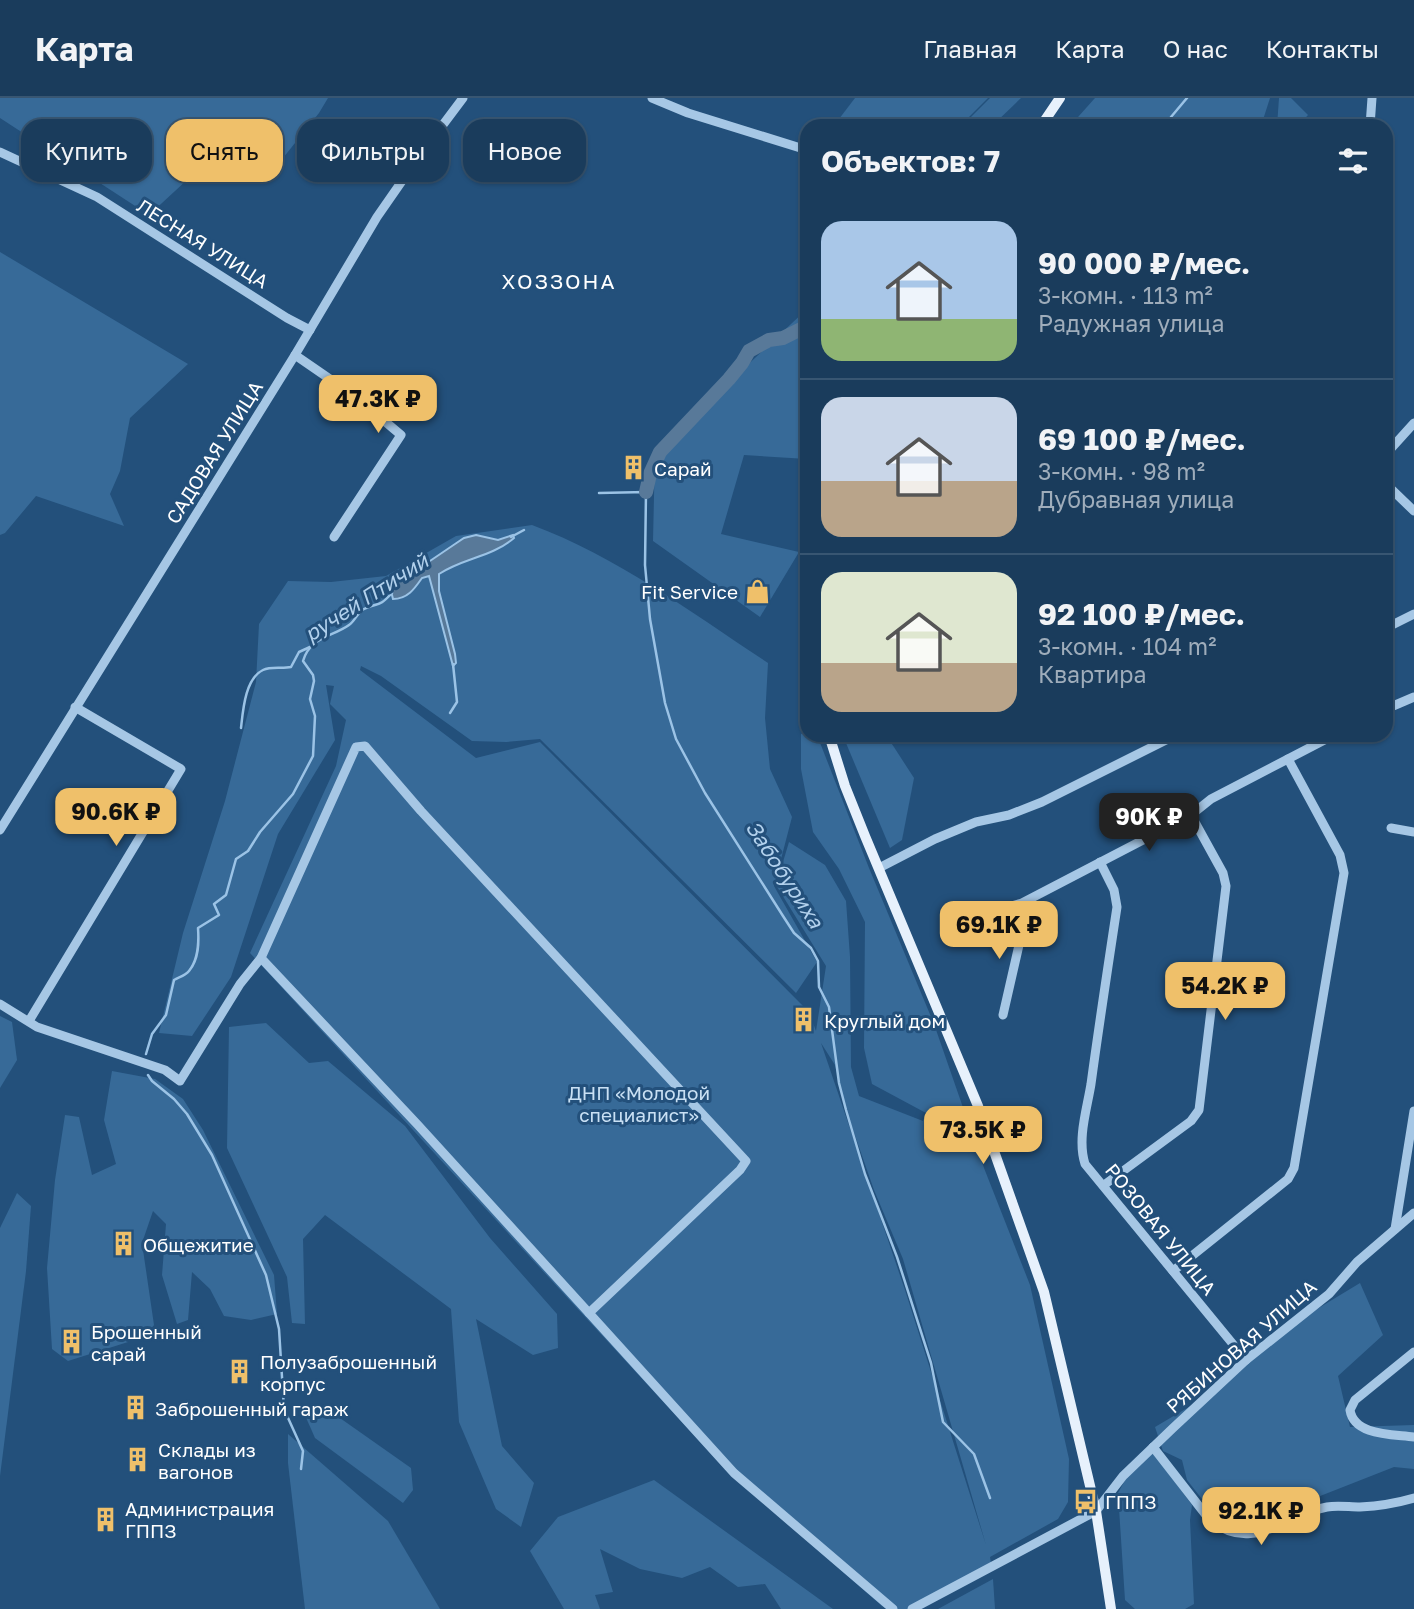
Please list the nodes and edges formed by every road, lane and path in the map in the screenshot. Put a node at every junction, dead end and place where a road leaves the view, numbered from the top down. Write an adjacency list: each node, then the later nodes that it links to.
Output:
1 (463, 98): 9 (street, САДОВАЯ УЛИЦА)
2 (652, 98): 7 (street)
3 (1060, 98): 5 (main road)
4 (1372, 98): 6 (street)
5 (1046, 119)
6 (1370, 119)
7 (800, 148)
8 (0, 152): 9 (street, ЛЕСНАЯ УЛИЦА)
9 (310, 330): 10 (street, САДОВАЯ УЛИЦА)
10 (295, 355): 15 (street); 20 (street, САДОВАЯ УЛИЦА)
11 (1414, 423): 12 (street)
12 (1393, 446)
13 (1393, 491): 14 (street)
14 (1414, 511)
15 (334, 537)
16 (1414, 614): 17 (street)
17 (1393, 624)
18 (1414, 697): 19 (street)
19 (1393, 706)
20 (75, 707): 27 (street, САДОВАЯ УЛИЦА); 36 (street)
21 (832, 742): 30 (main road)
22 (1162, 742): 30 (street)
23 (1321, 742): 24 (street)
24 (1288, 759): 25 (street); 41 (street)
25 (1191, 815): 29 (street); 38 (street)
26 (1391, 828): 28 (street)
27 (0, 830)
28 (1414, 832)
29 (1100, 862): 31 (street); 38 (street, РОЗОВАЯ УЛИЦА)
30 (879, 868): 48 (main road)
31 (1010, 906): 32 (street); 35 (street)
32 (945, 925)
33 (261, 958): 36 (street); 42 (street); 42 (street)
34 (0, 1004): 36 (street)
35 (1003, 1015)
36 (29, 1021)
37 (1414, 1111): 40 (street)
38 (1104, 1185): 41 (street, РОЗОВАЯ УЛИЦА)
39 (1414, 1213): 40 (street, РЯБИНОВАЯ УЛИЦА)
40 (1395, 1229): 44 (street, РЯБИНОВАЯ УЛИЦА)
41 (1173, 1271): 44 (street, РОЗОВАЯ УЛИЦА)
42 (589, 1313): 49 (street)
43 (1414, 1352): 45 (street)
44 (1246, 1360): 46 (street, РЯБИНОВАЯ УЛИЦА)
45 (1414, 1437)
46 (1153, 1447): 47 (street); 48 (street, РЯБИНОВАЯ УЛИЦА)
47 (1414, 1498)
48 (1096, 1511): 50 (street); 51 (main road)
49 (893, 1609)
50 (912, 1609)
51 (1111, 1609)

